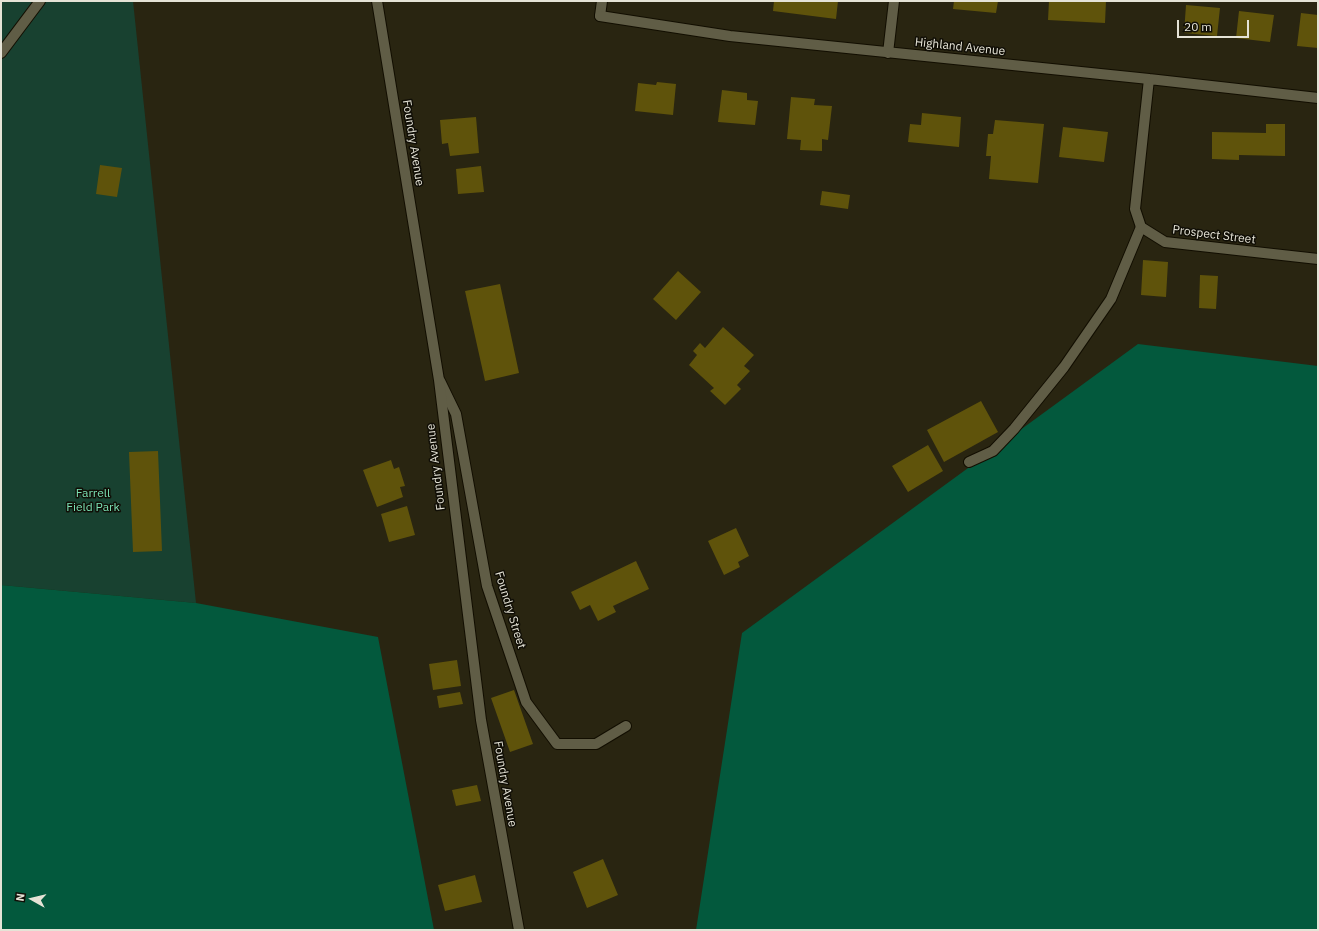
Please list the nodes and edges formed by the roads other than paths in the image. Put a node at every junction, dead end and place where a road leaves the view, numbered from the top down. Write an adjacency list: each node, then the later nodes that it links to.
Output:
1 (40, 1): 5 (street)
2 (376, 1): 11 (street, Foundry Avenue)
3 (602, 1): 6 (street, Highland Avenue)
4 (894, 1): 6 (street)
5 (1, 53)
6 (888, 53): 7 (street, Highland Avenue)
7 (1149, 78): 8 (street, Highland Avenue); 9 (street)
8 (1318, 98)
9 (1141, 227): 10 (street, Prospect Street); 12 (street)
10 (1318, 259)
11 (439, 380): 13 (street, Foundry Street); 14 (street, Foundry Avenue)
12 (969, 462)
13 (626, 726)
14 (519, 930)

